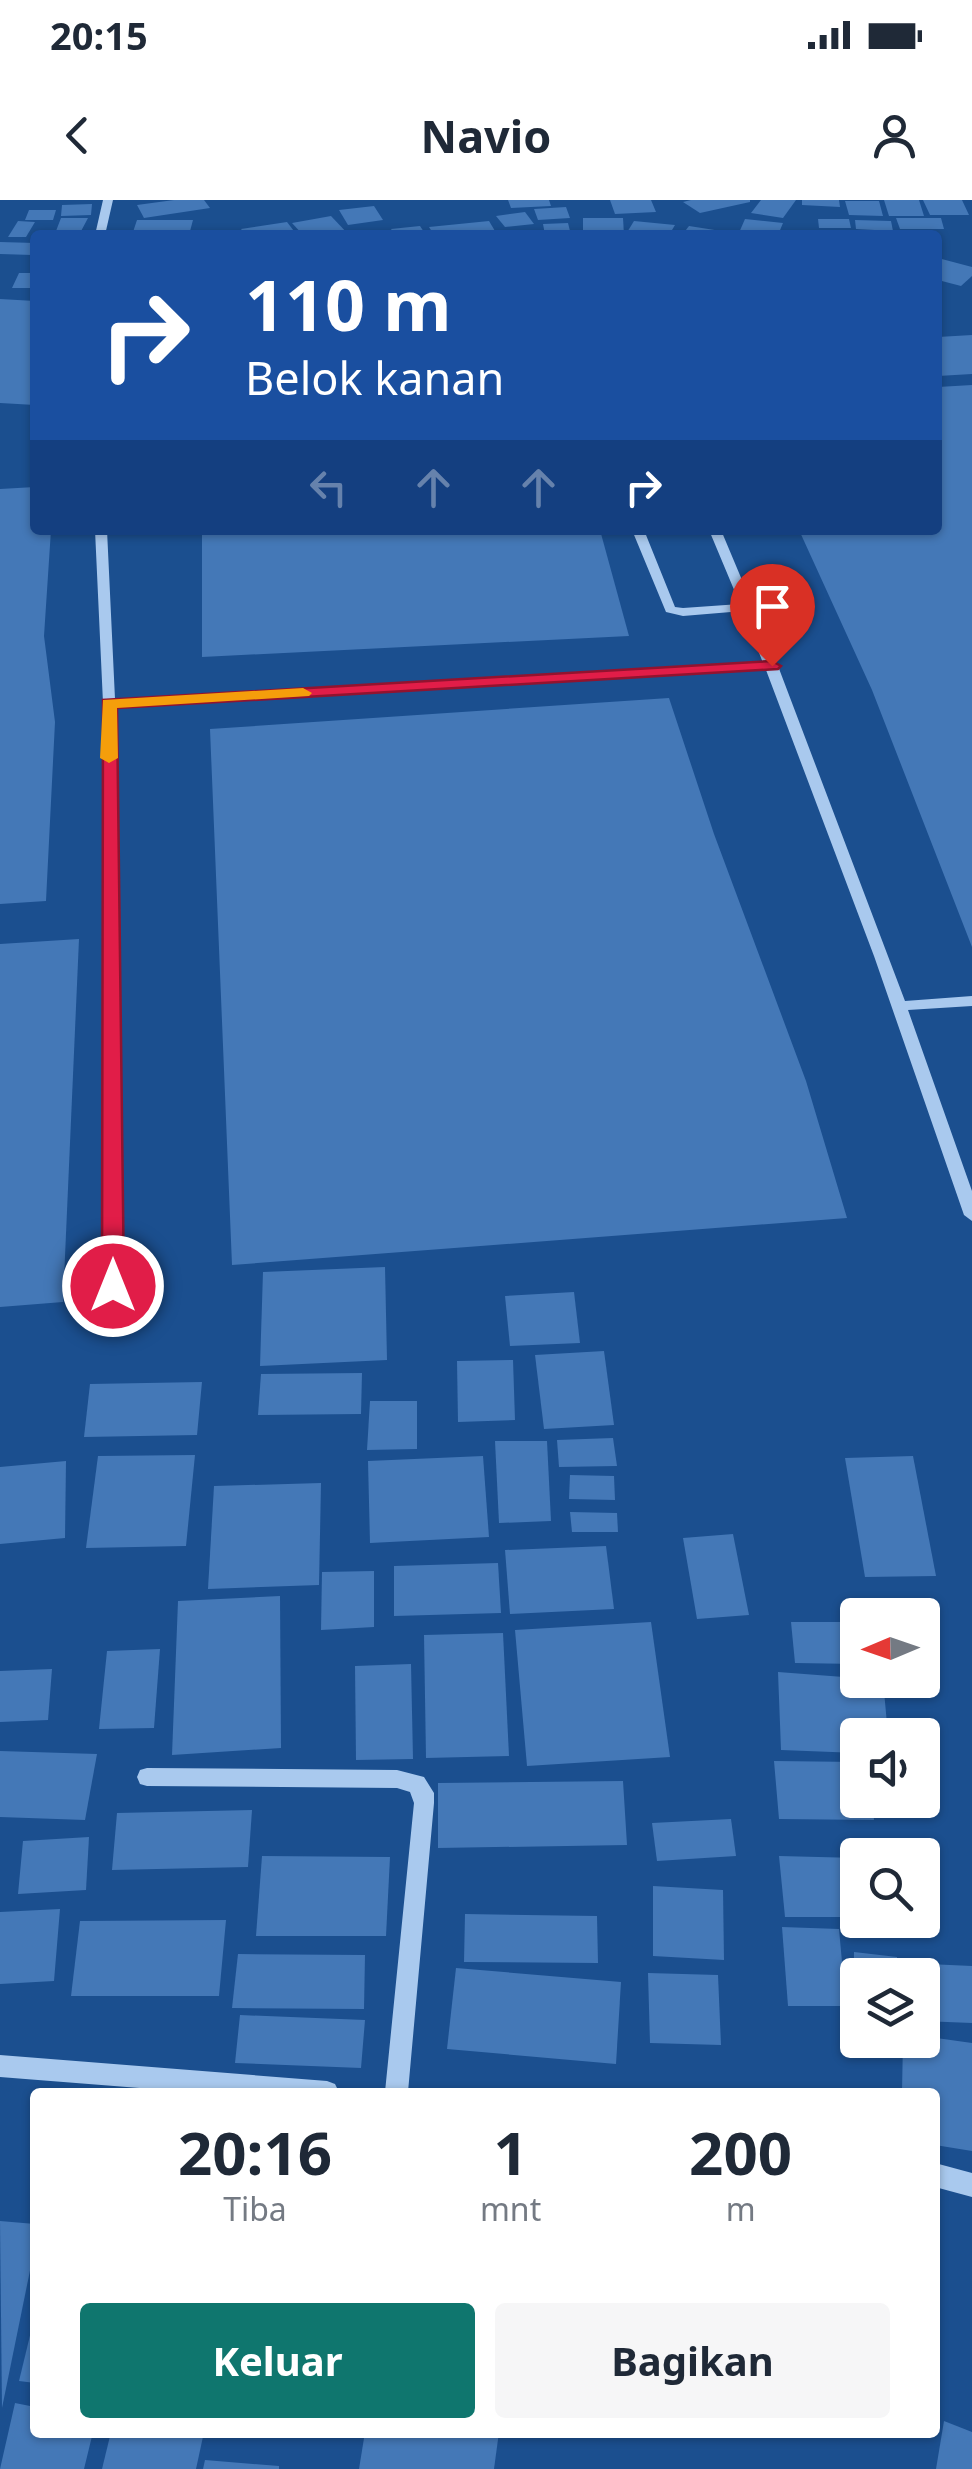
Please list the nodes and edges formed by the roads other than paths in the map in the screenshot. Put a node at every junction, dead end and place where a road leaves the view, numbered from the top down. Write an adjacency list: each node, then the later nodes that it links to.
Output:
1 (108, 200): 2 (street)
2 (101, 230)
3 (100, 535): 8 (street)
4 (640, 535): 6 (street)
5 (717, 535): 6 (street)
6 (748, 607): 7 (street)
7 (772, 666): 8 (street); 10 (street)
8 (108, 703): 12 (street)
9 (972, 1001): 10 (street)
10 (902, 1006): 11 (street)
11 (972, 1215)
12 (113, 1286)
13 (147, 1777): 16 (street)
14 (0, 2066): 15 (street)
15 (277, 2088)
16 (397, 2088)
17 (940, 2177): 18 (street)
18 (972, 2185)

